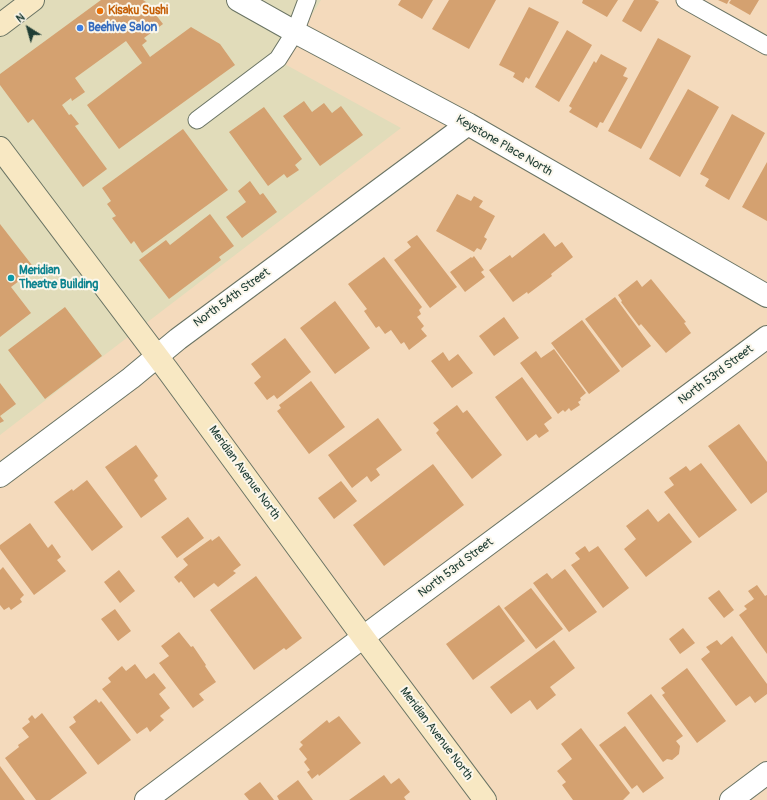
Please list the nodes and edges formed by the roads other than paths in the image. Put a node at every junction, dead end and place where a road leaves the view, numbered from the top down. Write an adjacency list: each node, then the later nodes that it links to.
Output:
1 (33, 0): 5 (street)
2 (238, 0): 6 (street, Keystone Place North)
3 (307, 0): 6 (lane)
4 (685, 0): 7 (lane)
5 (0, 24)
6 (295, 32): 8 (lane); 9 (street, Keystone Place North)
7 (767, 46)
8 (198, 120)
9 (468, 124): 11 (street, Keystone Place North); 13 (street, North 54th Street)
10 (0, 148): 13 (street, Meridian Avenue North)
11 (767, 296)
12 (767, 337): 15 (street, North 53rd Street)
13 (157, 356): 14 (street, North 54th Street); 15 (street, Meridian Avenue North)
14 (0, 476)
15 (363, 637): 17 (street, North 53rd Street); 18 (street, Meridian Avenue North)
16 (767, 774): 19 (street)
17 (146, 800)
18 (485, 800)
19 (731, 800)

